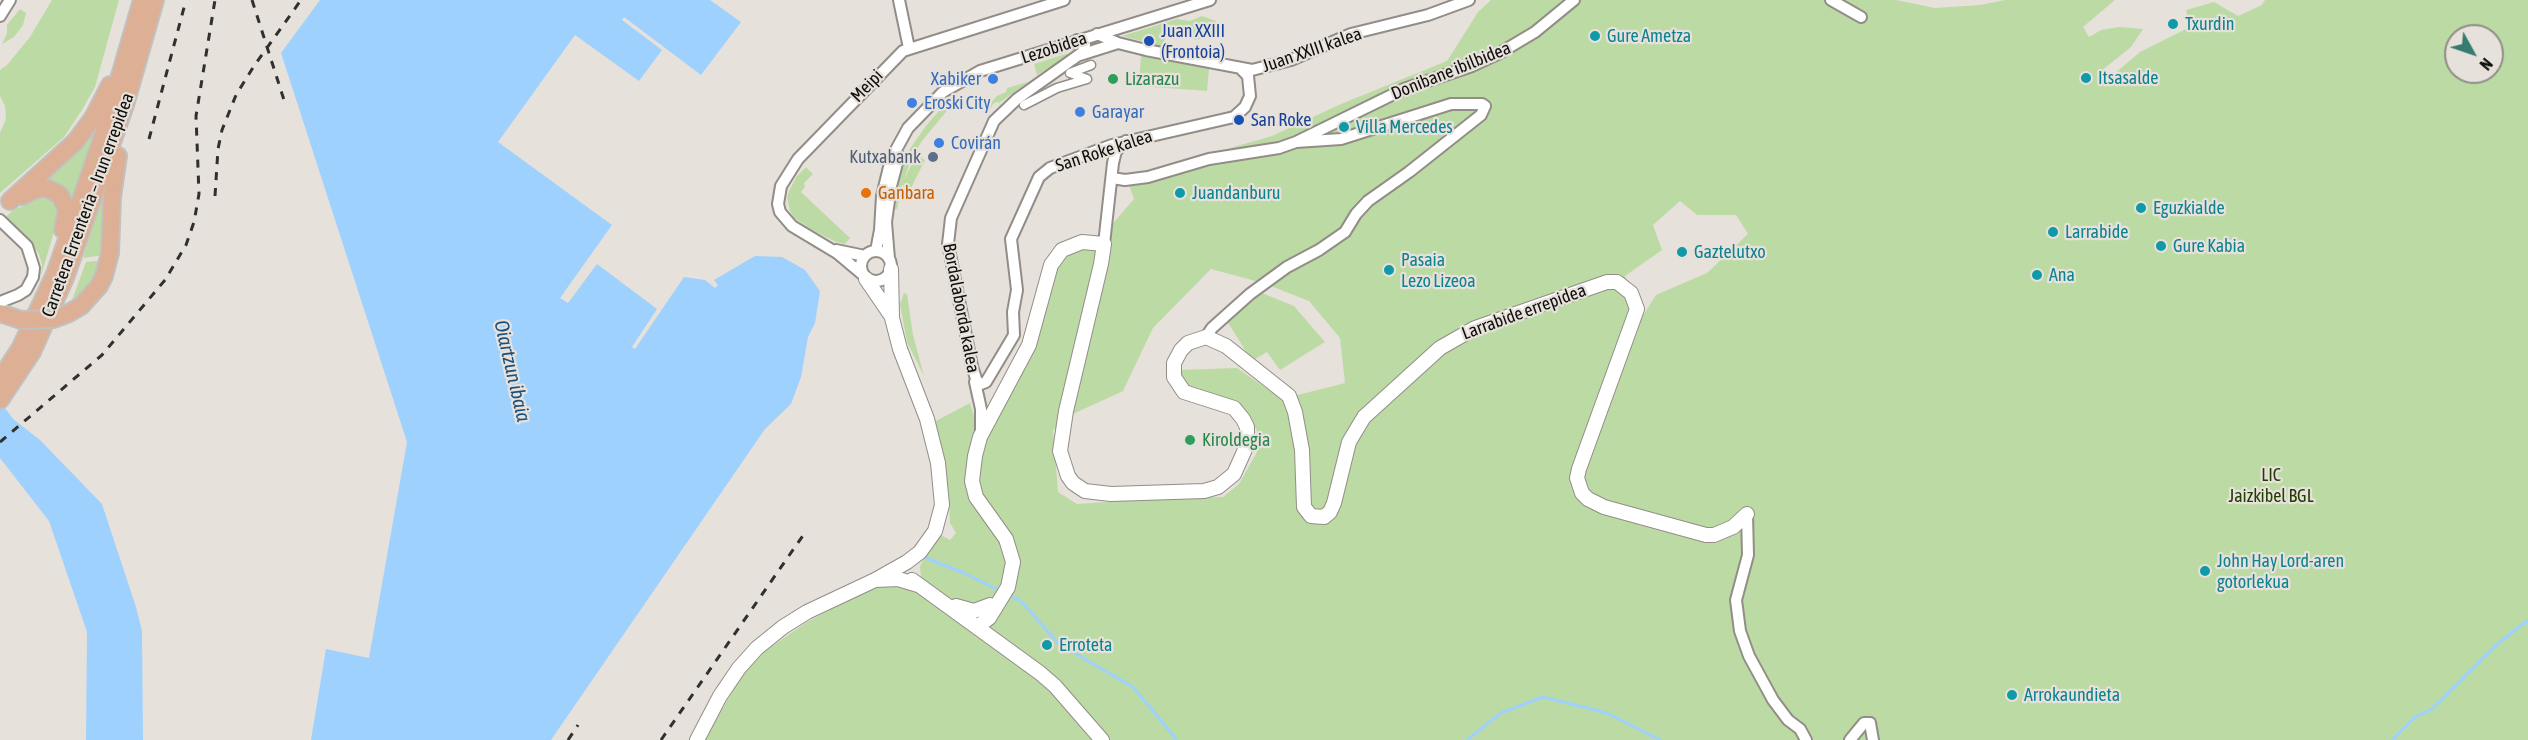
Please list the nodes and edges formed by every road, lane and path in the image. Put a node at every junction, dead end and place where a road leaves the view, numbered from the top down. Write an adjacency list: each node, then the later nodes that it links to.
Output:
1 (10, 0): 10 (street)
2 (142, 0): 16 (main road, Carretera Errenteria – Irun errepidea)
3 (155, 0): 22 (main road, Carretera Errenteria – Irun errepidea)
4 (899, 0): 17 (street)
5 (1064, 0): 17 (street, Meipi)
6 (1210, 0): 12 (street, Lezobidea)
7 (1469, 0): 20 (street, Juan XXIII kalea)
8 (1574, 0): 26 (street, Donibane ibilbidea)
9 (1831, 0): 11 (street)
10 (0, 16)
11 (1861, 17)
12 (1116, 28): 13 (street, Lezobidea); 15 (street)
13 (1097, 34): 14 (street, Lezobidea); 15 (street, Juan XXIII kalea)
14 (1077, 40): 18 (street); 24 (street, Lezobidea)
15 (1118, 43): 18 (street); 20 (street, Juan XXIII kalea)
16 (129, 48): 32 (main road, Carretera Errenteria – Irun errepidea); 32 (main road)
17 (909, 48): 30 (street, Meipi)
18 (1077, 57): 21 (street, Bordalaborda kalea)
19 (1091, 65): 21 (street)
20 (1242, 70): 25 (street, San Roke kalea)
21 (1065, 72): 23 (street); 42 (street, Bordalaborda kalea)
22 (125, 105): 38 (main road, bridge); 41 (main road, Carretera Errenteria – Irun errepidea)
23 (1024, 105)
24 (913, 123): 31 (street, Lezobidea); 33 (street, Lezobidea)
25 (1128, 140): 27 (street); 42 (street, San Roke kalea)
26 (1296, 142): 27 (street, Donibane ibilbidea); 40 (street)
27 (1112, 178): 29 (street)
28 (0, 220): 36 (street)
29 (1104, 244): 40 (street); 44 (street)
30 (828, 247): 31 (street, Meipi); 34 (street, Meipi)
31 (871, 253): 33 (street); 34 (street)
32 (60, 259): 41 (main road, Carretera Errenteria – Irun errepidea)
33 (890, 264): 34 (street); 39 (street)
34 (864, 276): 39 (street)
35 (0, 295): 36 (street)
36 (18, 295): 37 (street)
37 (0, 302)
38 (0, 313)
39 (892, 318): 46 (street)
40 (1206, 337): 45 (street, Larrabide errepidea)
41 (9, 375): 43 (main road, Carretera Errenteria – Irun errepidea)
42 (978, 384): 44 (street, Bordalaborda kalea)
43 (0, 400)
44 (980, 437): 49 (street)
45 (1746, 514): 54 (street, Larrabide errepidea)
46 (908, 561): 47 (street); 48 (street); 50 (street)
47 (875, 580): 48 (street); 52 (street)
48 (918, 585): 50 (street)
49 (992, 608): 50 (street); 51 (street)
50 (956, 609): 51 (street)
51 (986, 630): 53 (street)
52 (697, 740)
53 (1102, 740)
54 (1806, 740)
55 (1850, 740): 56 (street)
56 (1873, 740)

